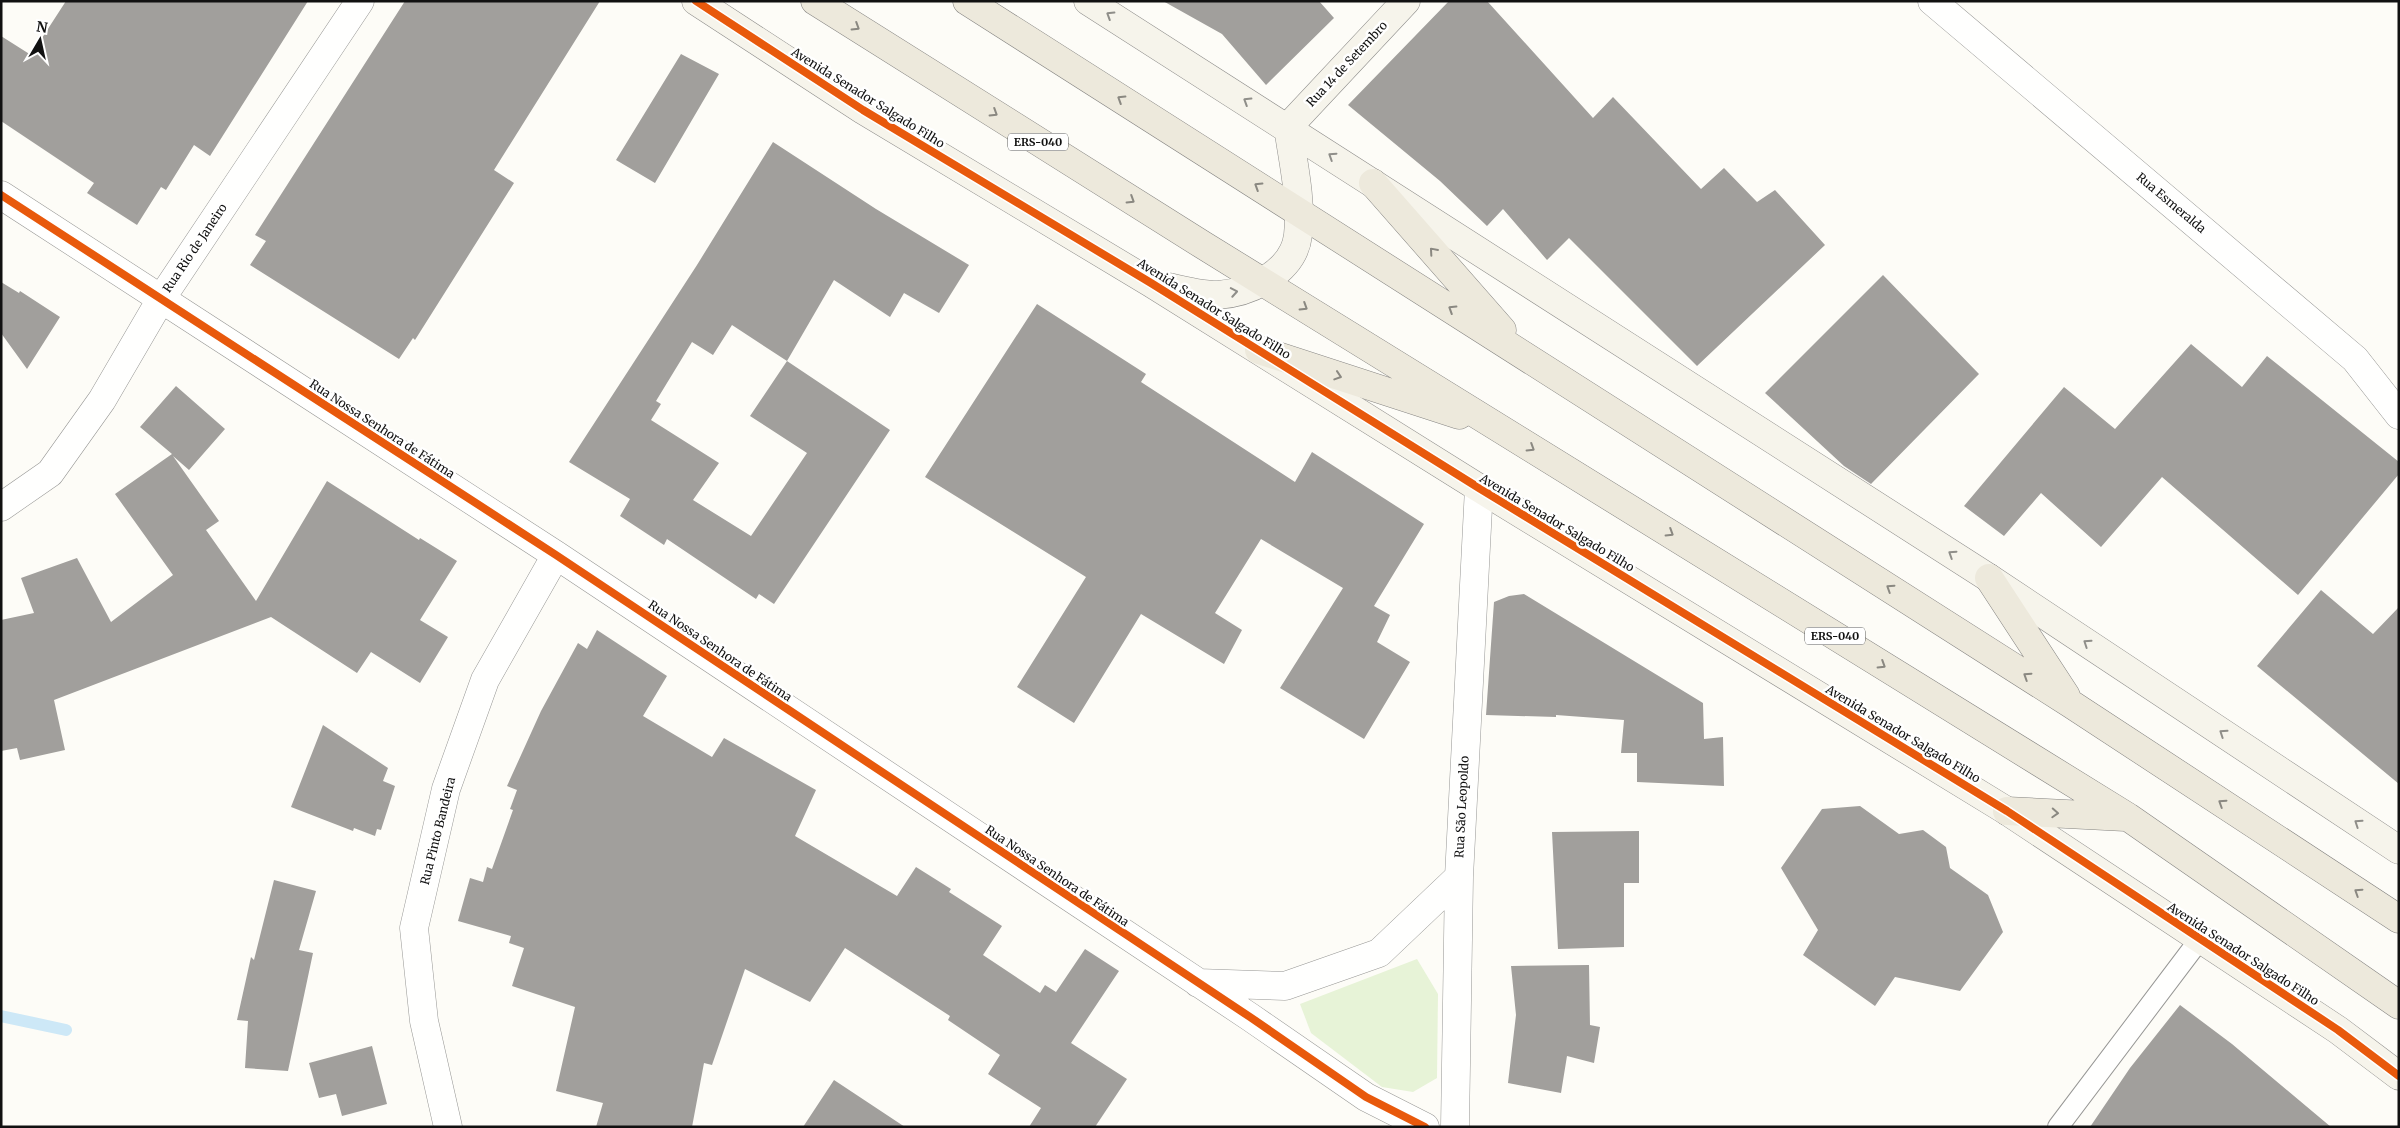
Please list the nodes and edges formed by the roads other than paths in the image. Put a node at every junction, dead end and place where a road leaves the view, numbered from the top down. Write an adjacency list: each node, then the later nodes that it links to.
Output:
1 (360, 1): 14 (street, Rua Rio de Janeiro)
2 (696, 1): 13 (street, Avenida Senador Salgado Filho)
3 (814, 1): 12 (main road, ERS-040, one-way to 12)
4 (967, 1): 11 (main road, one-way to 4)
5 (1088, 1): 8 (street, one-way to 5)
6 (1406, 1): 8 (street, Rua 14 de Setembro)
7 (1932, 1): 17 (street, Rua Esmeralda)
8 (1288, 127): 9 (street, one-way to 8); 11 (street)
9 (1373, 183): 16 (main road, one-way to 9); 22 (street, one-way to 9)
10 (1, 196): 14 (street, Rua Nossa Senhora de Fátima)
11 (1299, 212): 12 (street); 16 (main road, one-way to 11)
12 (1263, 281): 13 (street, one-way to 12); 18 (main road, ERS-040, one-way to 18)
13 (1151, 282): 15 (street, Avenida Senador Salgado Filho)
14 (161, 299): 20 (street, Rua Rio de Janeiro); 21 (street, Rua Nossa Senhora de Fátima)
15 (1258, 350): 18 (main road, one-way to 18); 19 (street, Avenida Senador Salgado Filho)
16 (1523, 354): 23 (main road, one-way to 16)
17 (2399, 415)
18 (1498, 428): 25 (main road, ERS-040, one-way to 25)
19 (1479, 488): 24 (street, Avenida Senador Salgado Filho); 27 (street, Rua São Leopoldo)
20 (1, 507)
21 (556, 555): 30 (street, Rua Nossa Senhora de Fátima); 33 (street, Rua Pinto Bandeira)
22 (1989, 578): 23 (main road); 26 (street, one-way to 22)
23 (2071, 704): 28 (main road, one-way to 23)
24 (2007, 811): 25 (main road, one-way to 25); 29 (street, Avenida Senador Salgado Filho)
25 (2128, 817): 31 (main road, ERS-040)
26 (2399, 850)
27 (1459, 877): 30 (street); 35 (street, Rua São Leopoldo)
28 (2399, 919)
29 (2200, 939): 32 (street, Avenida Senador Salgado Filho); 36 (lane)
30 (1198, 982): 34 (street, Rua Nossa Senhora de Fátima)
31 (2399, 1005)
32 (2399, 1076)
33 (448, 1127)
34 (1425, 1127)
35 (1455, 1127)
36 (2058, 1127)

